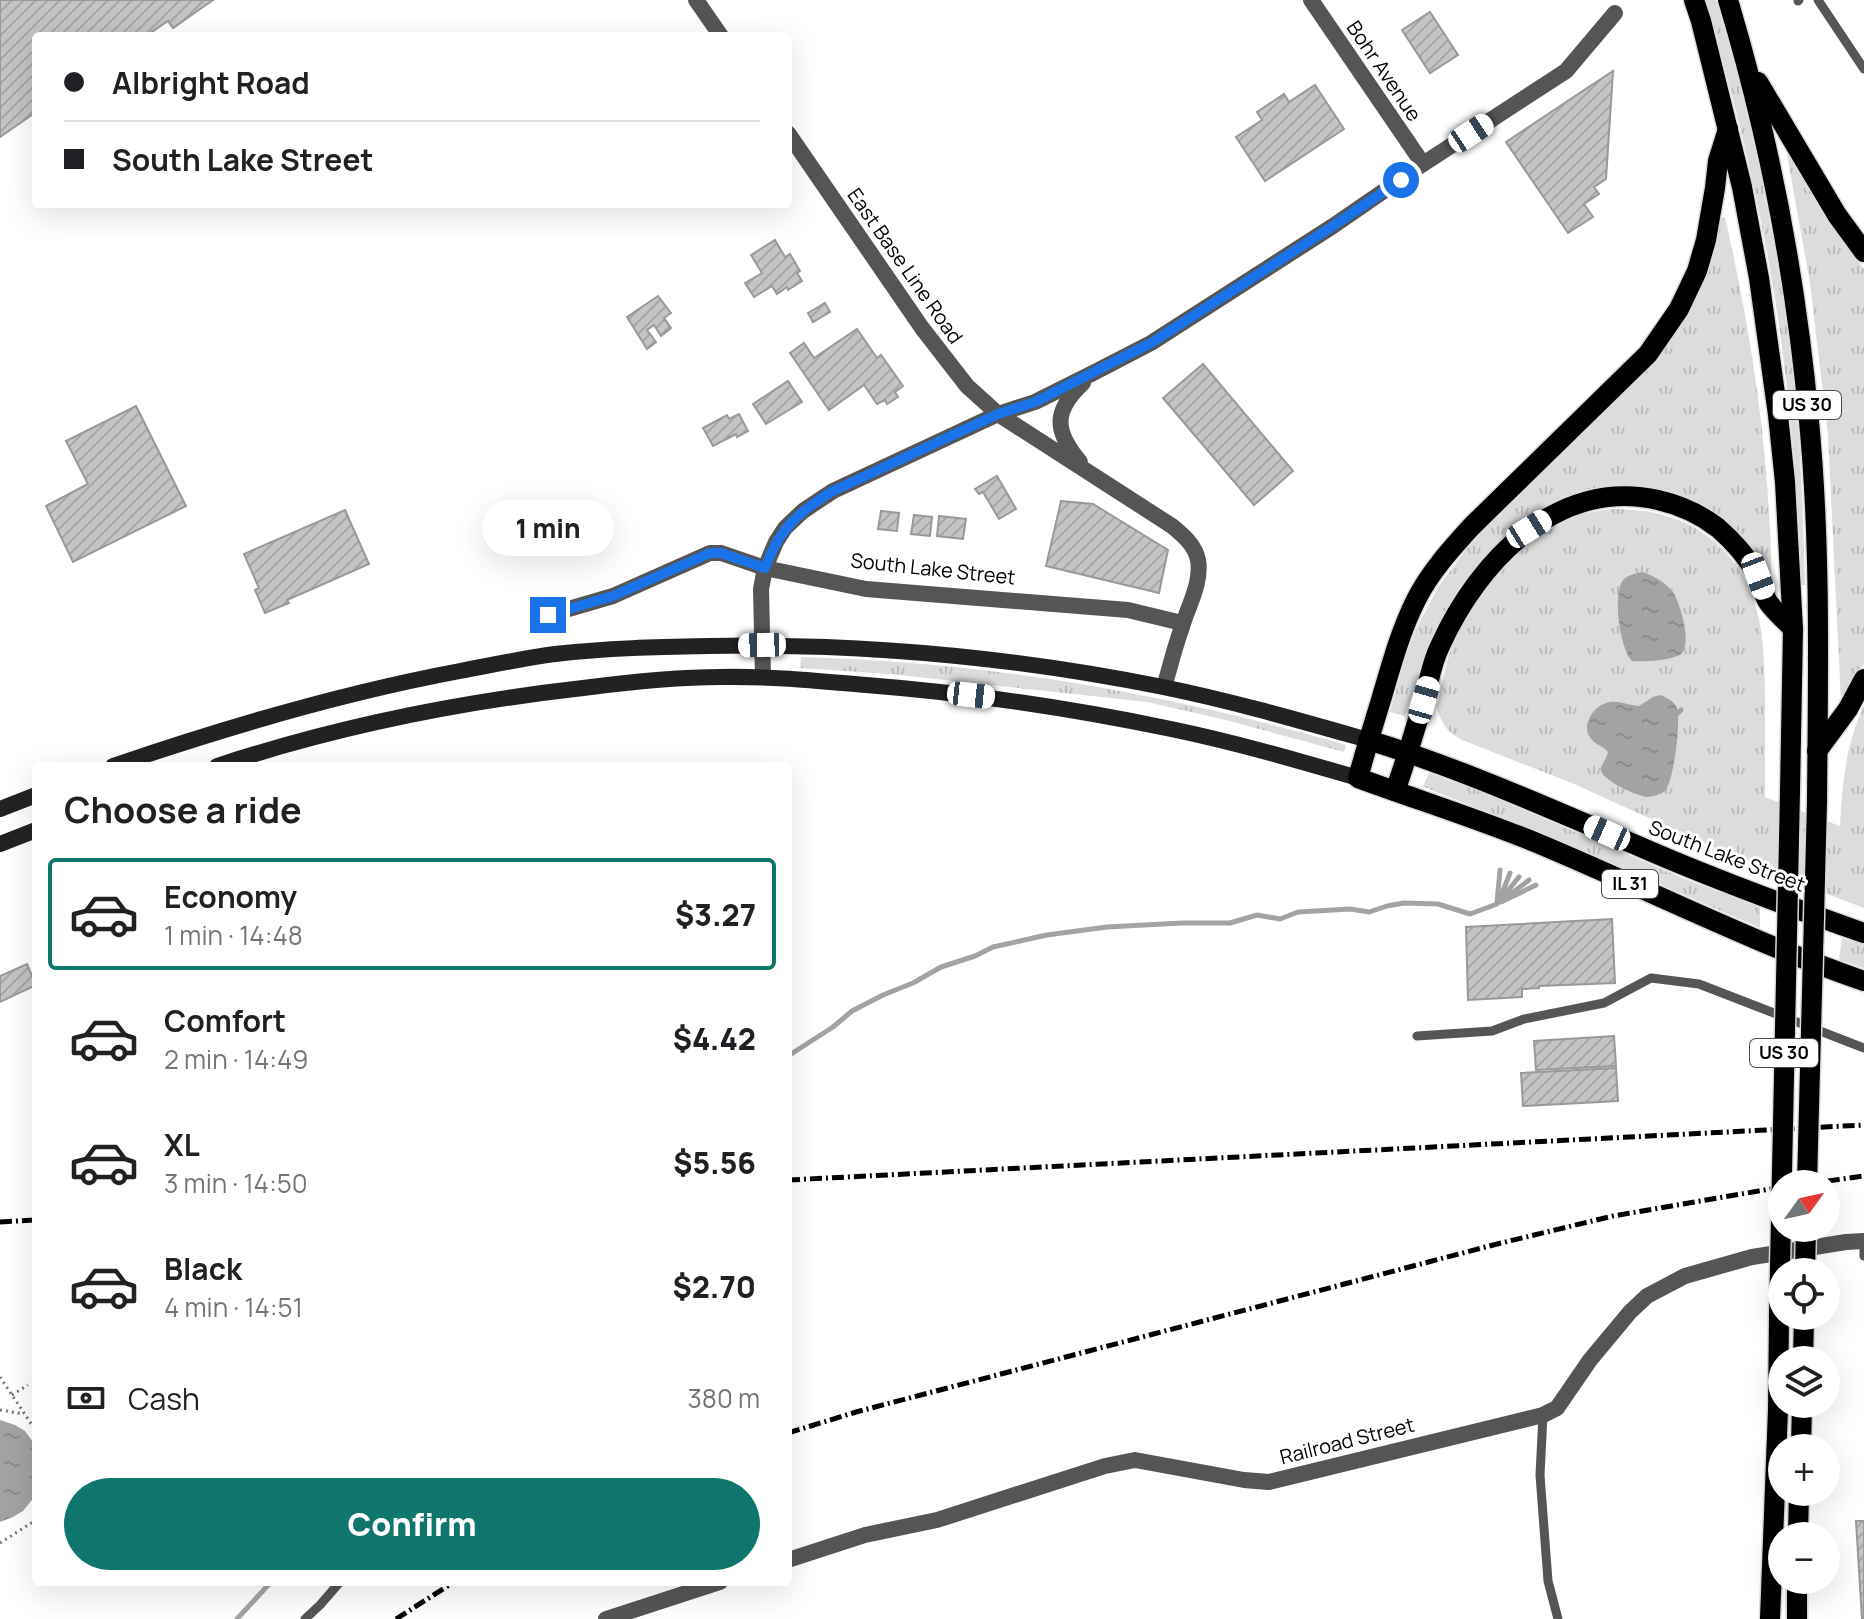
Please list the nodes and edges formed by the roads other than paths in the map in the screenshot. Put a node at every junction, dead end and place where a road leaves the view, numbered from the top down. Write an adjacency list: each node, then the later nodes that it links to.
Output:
1 (696, 0): 7 (street)
2 (1311, 0): 12 (street, Bohr Avenue)
3 (1694, 0): 10 (main road, US 30)
4 (1728, 0): 8 (main road, US 30)
5 (1818, 0): 9 (lane)
6 (1615, 13): 12 (street)
7 (718, 32)
8 (1747, 64): 13 (main road); 26 (main road, US 30)
9 (1864, 69)
10 (1728, 129): 20 (main road, US 30); 25 (main road)
11 (792, 139): 15 (street, East Base Line Road)
12 (1423, 164): 14 (street)
13 (1864, 252)
14 (1095, 372): 15 (street); 16 (street)
15 (998, 414): 16 (street, East Base Line Road); 17 (street)
16 (1089, 472): 19 (street, East Base Line Road)
17 (765, 568): 18 (street, South Lake Street); 19 (street, South Lake Street); 21 (street)
18 (548, 615)
19 (1182, 623): 24 (street, East Base Line Road)
20 (1793, 629): 27 (main road); 51 (main road, US 30, bridge)
21 (762, 645): 22 (street); 24 (main road, IL 31); 28 (main road, IL 31)
22 (763, 677): 29 (main road, IL 31); 30 (main road, IL 31)
23 (1864, 679): 26 (main road)
24 (1164, 687): 25 (main road, South Lake Street / IL 31)
25 (1368, 740): 27 (main road, South Lake Street / IL 31); 30 (main road)
26 (1817, 751): 40 (main road, US 30, bridge)
27 (1409, 752): 31 (main road); 36 (main road, South Lake Street / IL 31)
28 (125, 762)
29 (231, 762)
30 (1358, 778): 31 (main road, IL 31)
31 (1395, 791): 37 (main road, IL 31)
32 (32, 797): 33 (main road)
33 (0, 809)
34 (32, 832): 35 (main road)
35 (0, 844)
36 (1864, 933)
37 (1864, 981)
38 (1417, 1036): 39 (lane)
39 (1864, 1048)
40 (1807, 1170)
41 (1864, 1241): 42 (lane); 43 (street)
42 (1864, 1256)
43 (1543, 1415): 44 (street, Railroad Street); 50 (lane)
44 (792, 1559)
45 (337, 1586): 48 (lane)
46 (708, 1586): 49 (street)
47 (1797, 1594): 52 (main road)
48 (305, 1619)
49 (606, 1619)
50 (1558, 1619)
51 (1770, 1619)
52 (1797, 1619)

